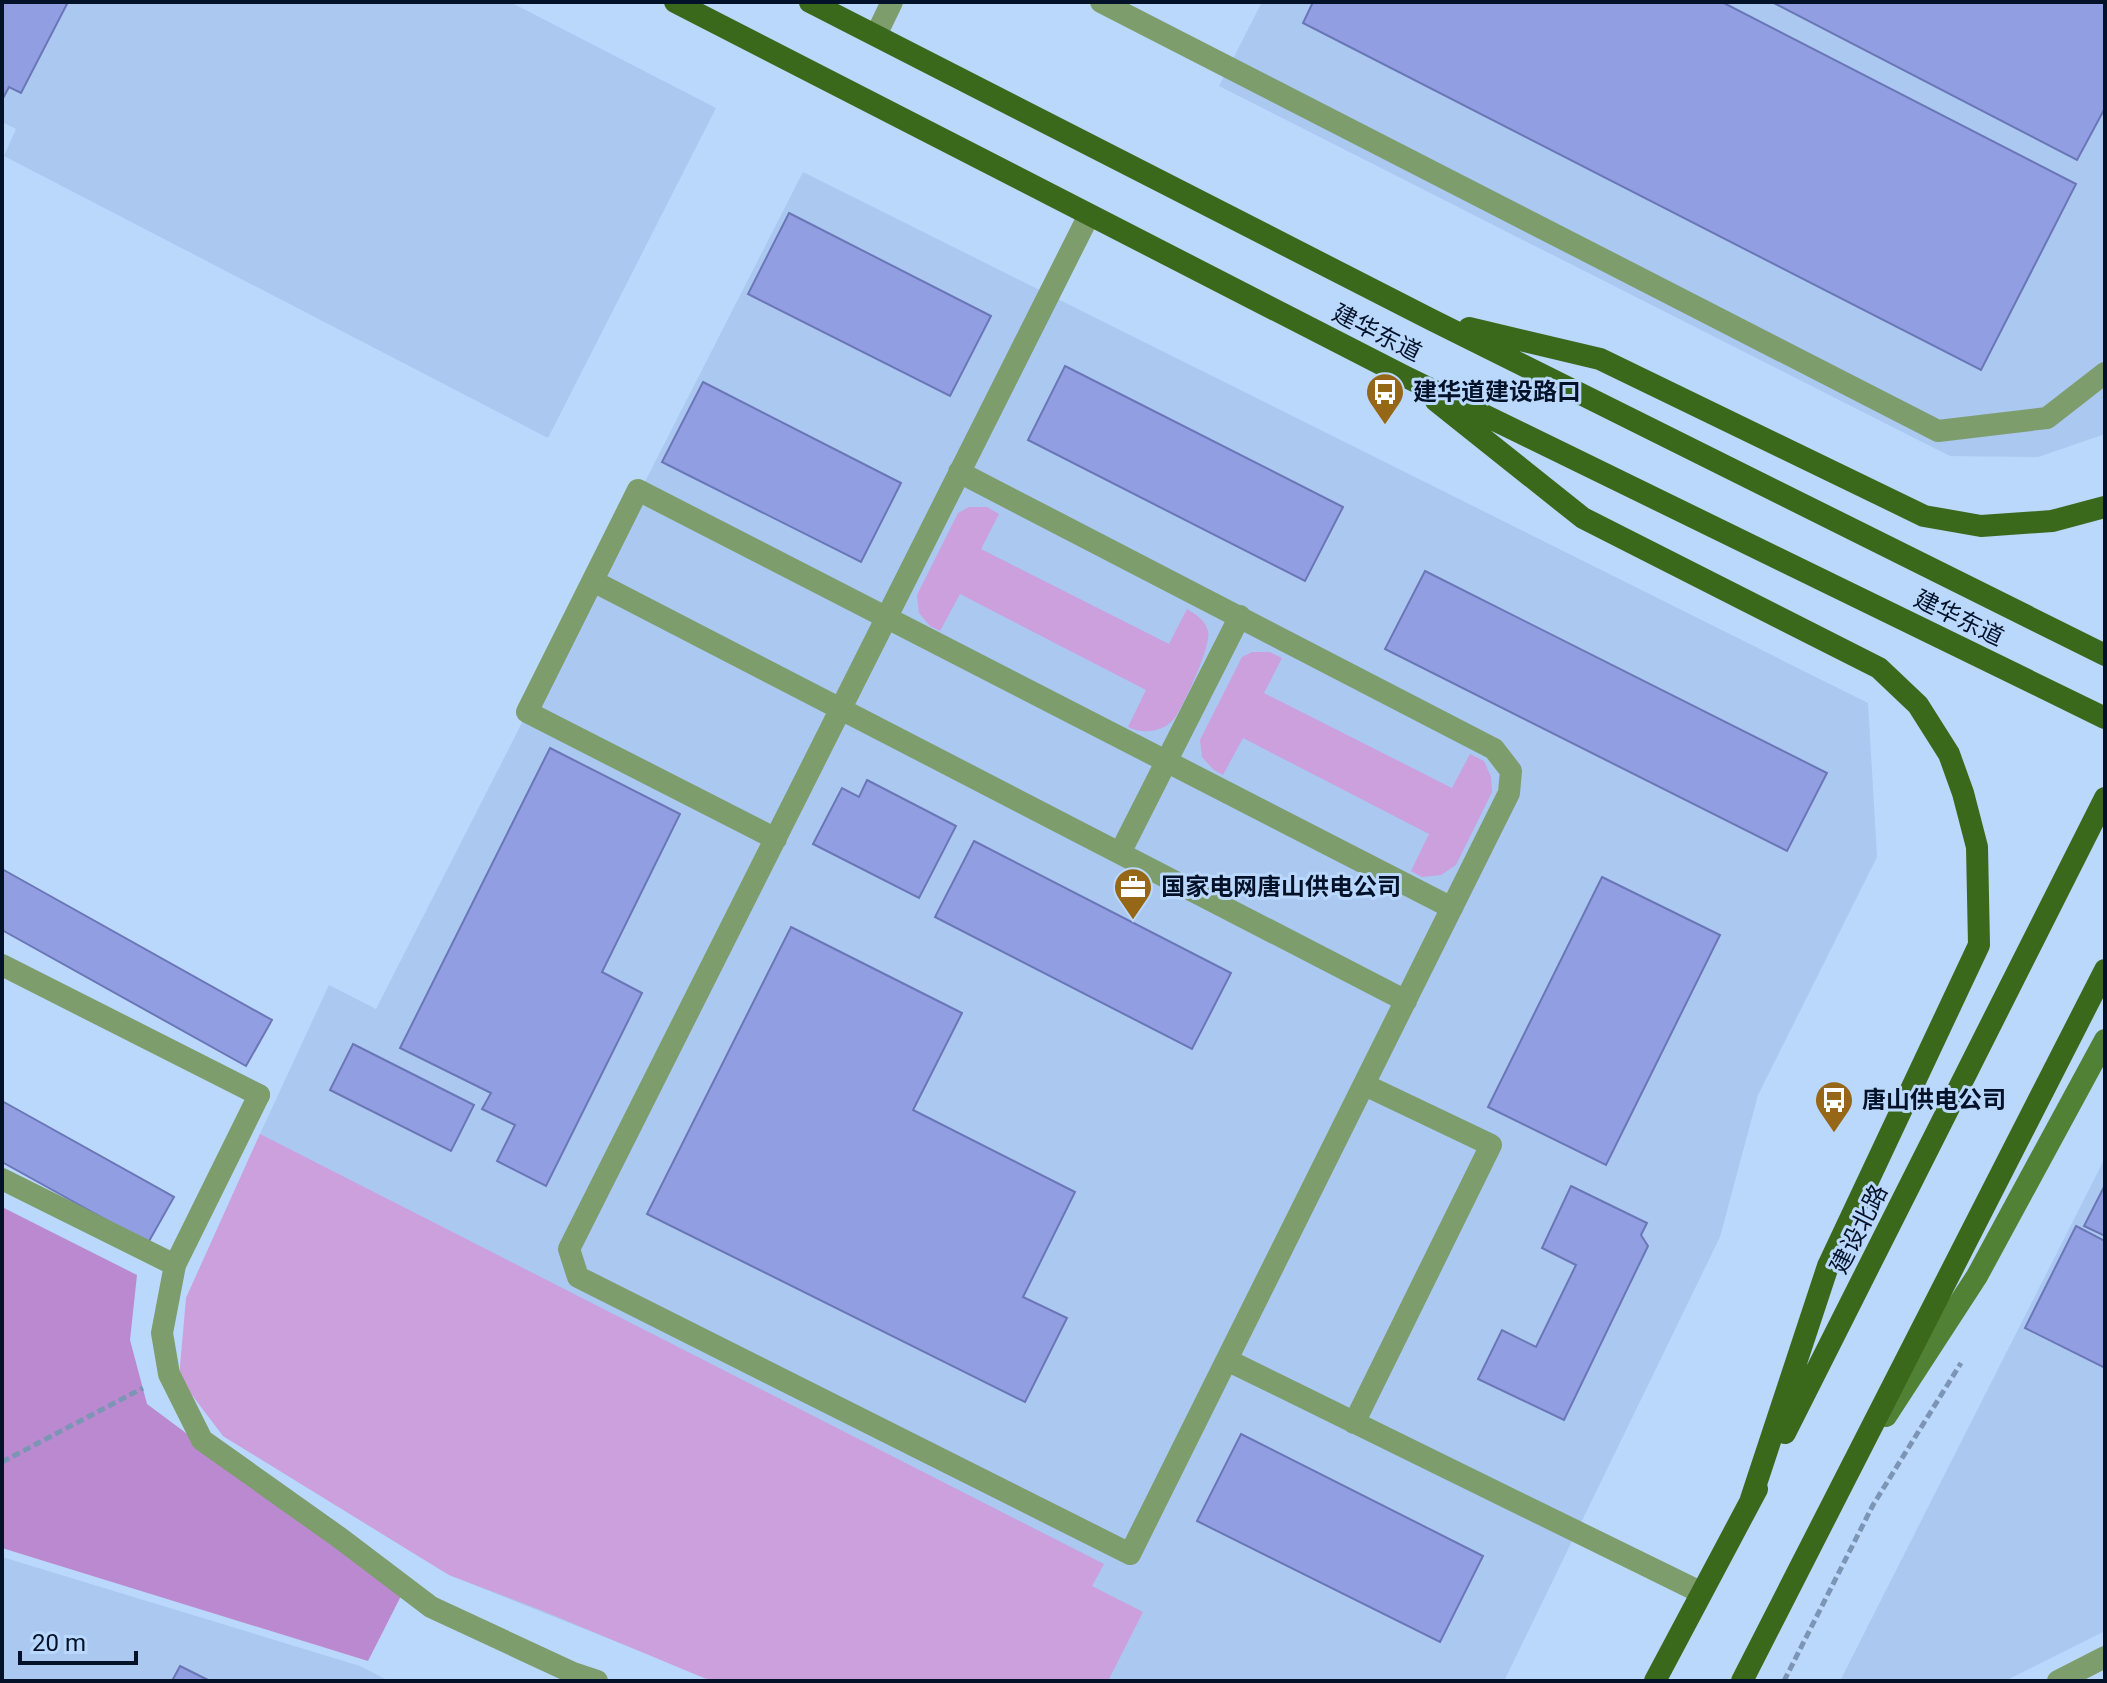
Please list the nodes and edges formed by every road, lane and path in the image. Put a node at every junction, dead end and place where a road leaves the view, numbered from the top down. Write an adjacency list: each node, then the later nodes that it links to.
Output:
1 (675, 2): 6 (main road, 建华东道)
2 (810, 2): 5 (main road, 建华东道)
3 (892, 2): 5 (street)
4 (1101, 2): 8 (street)
5 (876, 35): 7 (main road, 建华东道)
6 (1089, 215): 9 (main road, 建华东道); 10 (street)
7 (1432, 320): 11 (main road); 14 (main road, 建华东道)
8 (2105, 373)
9 (1404, 376): 15 (main road, 建华东道); 32 (main road)
10 (959, 472): 13 (street); 17 (street)
11 (2105, 507)
12 (593, 581): 17 (street); 18 (street); 19 (street)
13 (1240, 616): 18 (street); 19 (street)
14 (2105, 655)
15 (2105, 718)
16 (2105, 798): 32 (main road, 建设北路)
17 (776, 839): 27 (street)
18 (1120, 853): 22 (street)
19 (1452, 908): 22 (street)
20 (2, 965): 26 (street)
21 (2105, 970): 31 (main road)
22 (1406, 1001): 24 (street)
23 (2105, 1040): 31 (main road)
24 (1365, 1085): 27 (street); 29 (street)
25 (2, 1179): 26 (street)
26 (175, 1265): 28 (street)
27 (1227, 1360): 29 (street)
28 (169, 1374): 30 (path); 35 (street)
29 (1354, 1423): 33 (street)
30 (2, 1462)
31 (1838, 1491): 37 (main road)
32 (1751, 1499): 33 (main road, 建设北路)
33 (1700, 1592): 36 (main road, 建设北路)
34 (2105, 1657): 38 (street)
35 (597, 1681)
36 (1655, 1681)
37 (1742, 1681)
38 (2058, 1681)

